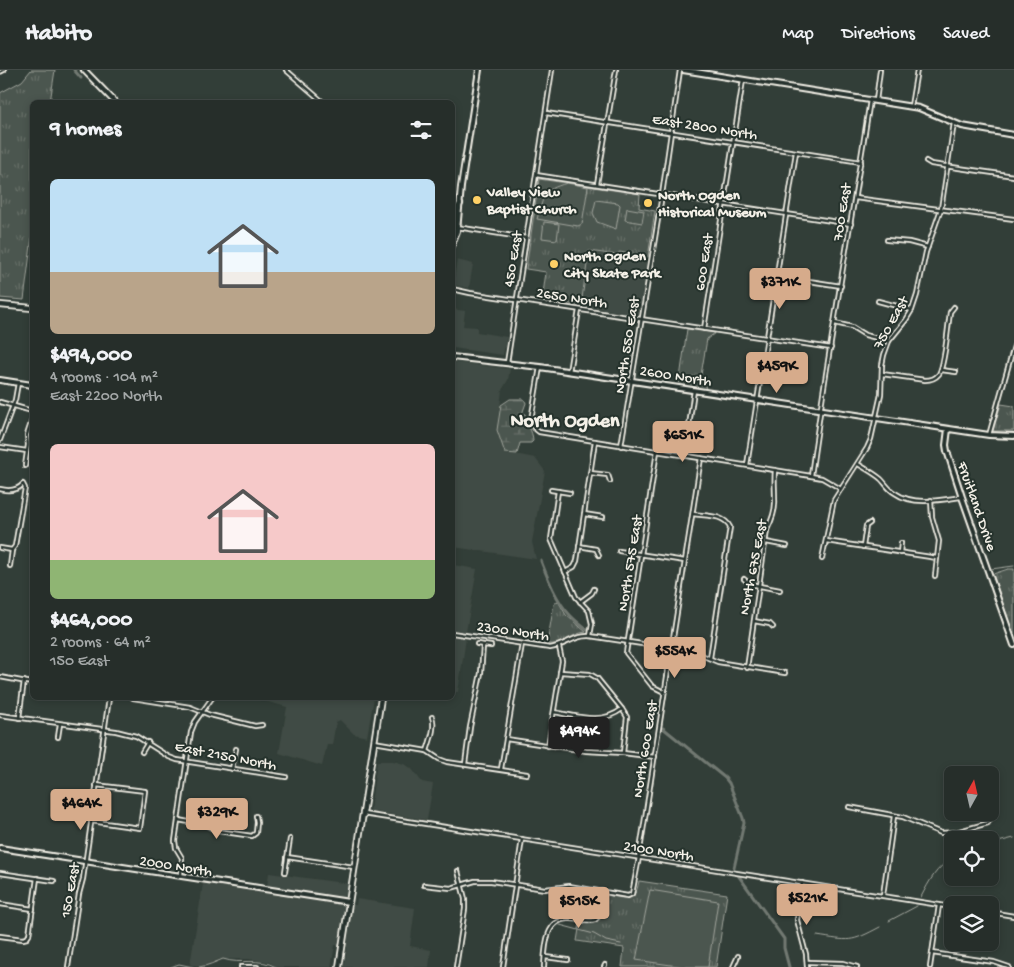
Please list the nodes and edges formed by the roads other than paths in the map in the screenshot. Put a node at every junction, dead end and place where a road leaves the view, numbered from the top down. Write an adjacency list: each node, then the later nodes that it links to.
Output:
1 (4, 70): 11 (street)
2 (84, 70): 13 (street)
3 (286, 70): 14 (street)
4 (479, 70): 33 (street)
5 (552, 70): 18 (street, 450 East)
6 (616, 70): 19 (street)
7 (681, 70): 10 (street); 21 (street, North 550 East)
8 (880, 70): 16 (street)
9 (917, 70): 17 (street)
10 (698, 71): 12 (street)
11 (0, 72)
12 (743, 80): 15 (street); 23 (street, 600 East)
13 (113, 100)
14 (321, 100)
15 (870, 100): 16 (street); 26 (street, 700 East)
16 (876, 101): 17 (street)
17 (912, 106): 20 (street)
18 (546, 113): 19 (street, East 2800 North); 28 (street, 450 East)
19 (608, 122): 21 (street, East 2800 North); 30 (street)
20 (954, 123): 22 (street); 27 (street, 750 East)
21 (671, 132): 23 (street, East 2800 North); 31 (street, North 550 East)
22 (1014, 135)
23 (734, 142): 24 (street, East 2800 North); 34 (street, 600 East)
24 (796, 152): 26 (street, East 2800 North); 37 (street)
25 (926, 161): 27 (street)
26 (860, 162): 32 (street, 700 East)
27 (948, 166): 29 (street); 35 (street, 750 East)
28 (536, 175): 30 (street); 42 (street, 450 East)
29 (1014, 176)
30 (597, 184): 31 (street)
31 (662, 195): 34 (street); 55 (street, North 550 East)
32 (855, 198): 35 (street); 39 (street, 700 East)
33 (460, 204): 36 (street); 40 (street)
34 (724, 204): 37 (street); 57 (street, 600 East)
35 (941, 209): 38 (street); 44 (street, 750 East)
36 (455, 212)
37 (787, 214): 39 (street); 45 (street)
38 (1014, 219)
39 (851, 224): 46 (street, 700 East)
40 (457, 227): 41 (street); 42 (street)
41 (455, 235)
42 (526, 238): 48 (street, 450 East)
43 (887, 240): 44 (street)
44 (928, 247): 54 (street, 750 East)
45 (777, 276): 46 (street); 58 (street)
46 (841, 286): 56 (street, 700 East)
47 (455, 290): 48 (street, 2650 North)
48 (516, 300): 53 (street, 2650 North); 63 (street, 450 East)
49 (878, 301): 54 (street)
50 (0, 305): 52 (main road)
51 (954, 307): 65 (street)
52 (30, 308)
53 (578, 310): 55 (street, 2650 North); 66 (street)
54 (912, 310): 59 (street, 750 East)
55 (642, 320): 57 (street, 2650 North); 70 (street, North 550 East)
56 (835, 323): 59 (street); 61 (street, 700 East)
57 (704, 329): 58 (street, 2650 North)
58 (767, 339): 61 (street, 2650 North); 74 (street)
59 (889, 341): 68 (street, 750 East)
60 (1014, 347): 82 (street)
61 (831, 348): 78 (street, 700 East)
62 (455, 357): 63 (street, 2600 North)
63 (507, 363): 64 (street, 2600 North)
64 (540, 367): 66 (street, 2600 North); 86 (street)
65 (940, 370): 67 (street); 68 (street)
66 (569, 372): 70 (street, 2600 North)
67 (956, 372)
68 (882, 374): 79 (street, 750 East)
69 (0, 380): 71 (street)
70 (632, 381): 73 (street, 2600 North); 87 (street, North 550 East)
71 (18, 383): 72 (street); 76 (street)
72 (30, 385)
73 (694, 390): 74 (street, 2600 North); 91 (street)
74 (758, 400): 78 (street, 2600 North); 94 (street)
75 (0, 402): 76 (street)
76 (13, 406): 77 (street); 83 (street)
77 (30, 410)
78 (820, 410): 79 (street, 2600 North); 98 (street, 700 East)
79 (877, 418): 81 (street, 2600 North); 93 (street, 750 East)
80 (30, 426): 89 (street)
81 (948, 429): 82 (street, 2600 North); 105 (street, Fruitland Drive)
82 (989, 435): 84 (street, 2600 North)
83 (1, 436): 85 (street)
84 (1014, 436)
85 (0, 440)
86 (595, 441): 87 (street); 97 (street)
87 (622, 446): 90 (street)
88 (0, 447): 89 (street)
89 (27, 451): 95 (street)
90 (658, 451): 91 (street); 122 (street, North 575 East)
91 (684, 455): 92 (street)
92 (701, 458): 94 (street); 108 (street, North 600 East)
93 (858, 464): 101 (street, 750 East); 106 (street)
94 (747, 465): 96 (street)
95 (25, 466)
96 (775, 470): 98 (street); 112 (street, North 675 East)
97 (590, 473): 99 (street); 107 (street)
98 (811, 476): 101 (street)
99 (610, 481)
100 (0, 489): 118 (street)
101 (841, 489): 111 (street, 750 East)
102 (551, 490): 103 (street)
103 (558, 491): 104 (street); 127 (street)
104 (570, 493)
105 (962, 497): 106 (street); 138 (street, Fruitland Drive)
106 (930, 500): 123 (street)
107 (584, 514): 109 (street); 114 (street)
108 (693, 514): 125 (street, North 600 East); 147 (street)
109 (603, 517)
110 (870, 523): 117 (street)
111 (826, 541): 117 (street); 124 (street, 750 East)
112 (766, 542): 115 (street); 130 (street, North 675 East)
113 (901, 543): 120 (street)
114 (579, 546): 121 (street); 127 (street)
115 (787, 546)
116 (0, 548): 118 (street)
117 (863, 548): 120 (street)
118 (12, 550): 126 (street)
119 (618, 551): 122 (street)
120 (900, 553): 123 (street)
121 (599, 554)
122 (643, 554): 125 (street); 139 (street, North 575 East)
123 (937, 558): 128 (street)
124 (822, 559)
125 (686, 561): 146 (street, North 600 East)
126 (10, 566)
127 (564, 572): 133 (street)
128 (934, 576)
129 (744, 579): 130 (street)
130 (759, 586): 132 (street); 134 (street, North 675 East)
131 (594, 589): 133 (street)
132 (780, 590)
133 (580, 602): 137 (street)
134 (754, 621): 135 (street); 148 (street, North 675 East)
135 (773, 627)
136 (455, 633): 141 (street, 2300 North)
137 (590, 636): 139 (street, 2300 North); 145 (street, 2300 North)
138 (1013, 639): 142 (street, Fruitland Drive)
139 (627, 642): 146 (street, 2300 North); 154 (street, North 575 East)
140 (477, 644): 143 (street)
141 (522, 644): 145 (street, 2300 North); 169 (street)
142 (1014, 645)
143 (483, 646): 144 (street); 179 (street)
144 (491, 646)
145 (559, 646): 149 (street)
146 (671, 649): 147 (street, 2300 North); 154 (street, North 600 East)
147 (710, 658): 148 (street, 2300 North)
148 (746, 668): 150 (street, 2300 North)
149 (560, 672): 159 (street); 161 (street)
150 (785, 673)
151 (0, 677): 152 (street)
152 (24, 681): 153 (street); 164 (street)
153 (30, 682)
154 (664, 692): 177 (street, North 600 East)
155 (109, 700): 167 (street, 150 East)
156 (146, 700): 160 (street)
157 (211, 700): 160 (street)
158 (381, 700): 171 (main road)
159 (622, 709): 161 (street); 176 (street)
160 (202, 712): 166 (street); 178 (street)
161 (554, 712): 172 (street)
162 (0, 716): 164 (street, East 2150 North)
163 (432, 717): 174 (street)
164 (19, 718): 165 (street, East 2150 North)
165 (60, 724): 167 (street, East 2150 North); 168 (street)
166 (262, 725)
167 (105, 730): 170 (street, East 2150 North); 184 (street, 150 East)
168 (58, 737)
169 (506, 739): 172 (street); 181 (street)
170 (148, 742): 175 (street); 178 (street, East 2150 North)
171 (374, 742): 174 (street); 187 (main road)
172 (548, 746): 176 (street)
173 (236, 749): 180 (street)
174 (427, 751): 179 (street)
175 (142, 752)
176 (623, 753): 177 (street)
177 (655, 757): 198 (street, North 600 East)
178 (187, 762): 180 (street, East 2150 North); 190 (street)
179 (465, 764): 181 (street)
180 (232, 769): 183 (street, East 2150 North)
181 (501, 769): 182 (street)
182 (527, 774)
183 (286, 778)
184 (96, 784): 191 (street, 150 East); 191 (street)
185 (220, 807): 193 (street)
186 (849, 807): 189 (street)
187 (363, 814): 195 (street, 2100 North); 200 (main road)
188 (256, 816): 193 (street)
189 (894, 816): 192 (street); 212 (street)
190 (178, 820): 193 (street); 204 (street)
191 (91, 821): 199 (street, 150 East)
192 (989, 821)
193 (213, 828)
194 (290, 839): 197 (street)
195 (522, 839): 198 (street, 2100 North); 210 (street)
196 (0, 848): 199 (street, 2000 North)
197 (287, 857): 200 (street); 202 (street)
198 (639, 858): 207 (street, 2100 North); 211 (street, North 600 East)
199 (85, 862): 204 (street, 2000 North); 226 (street, 150 East)
200 (354, 867): 213 (main road)
201 (458, 871): 209 (street)
202 (285, 872)
203 (0, 873): 205 (street)
204 (180, 877): 213 (street, 2000 North)
205 (37, 878): 206 (street); 217 (street)
206 (54, 881)
207 (802, 883): 212 (street, 2100 North); 225 (street)
208 (424, 885): 209 (street)
209 (461, 885): 210 (street); 230 (street)
210 (515, 885): 211 (street); 231 (street)
211 (601, 891): 223 (street)
212 (882, 895): 215 (street, 2100 North)
213 (349, 902): 229 (main road)
214 (0, 904): 217 (street)
215 (939, 905): 216 (street, 2100 North); 221 (street)
216 (944, 906)
217 (33, 909): 220 (street)
218 (999, 914): 219 (street)
219 (1014, 916)
220 (0, 936)
221 (932, 953): 236 (street); 237 (street)
222 (738, 956): 233 (street)
223 (544, 957): 224 (street); 232 (street)
224 (568, 960)
225 (808, 962): 234 (street); 235 (street)
226 (68, 967)
227 (241, 967): 228 (street)
228 (257, 967)
229 (339, 967)
230 (456, 967)
231 (503, 967)
232 (544, 967)
233 (733, 967)
234 (807, 967)
235 (857, 967)
236 (930, 967)
237 (1009, 967)

